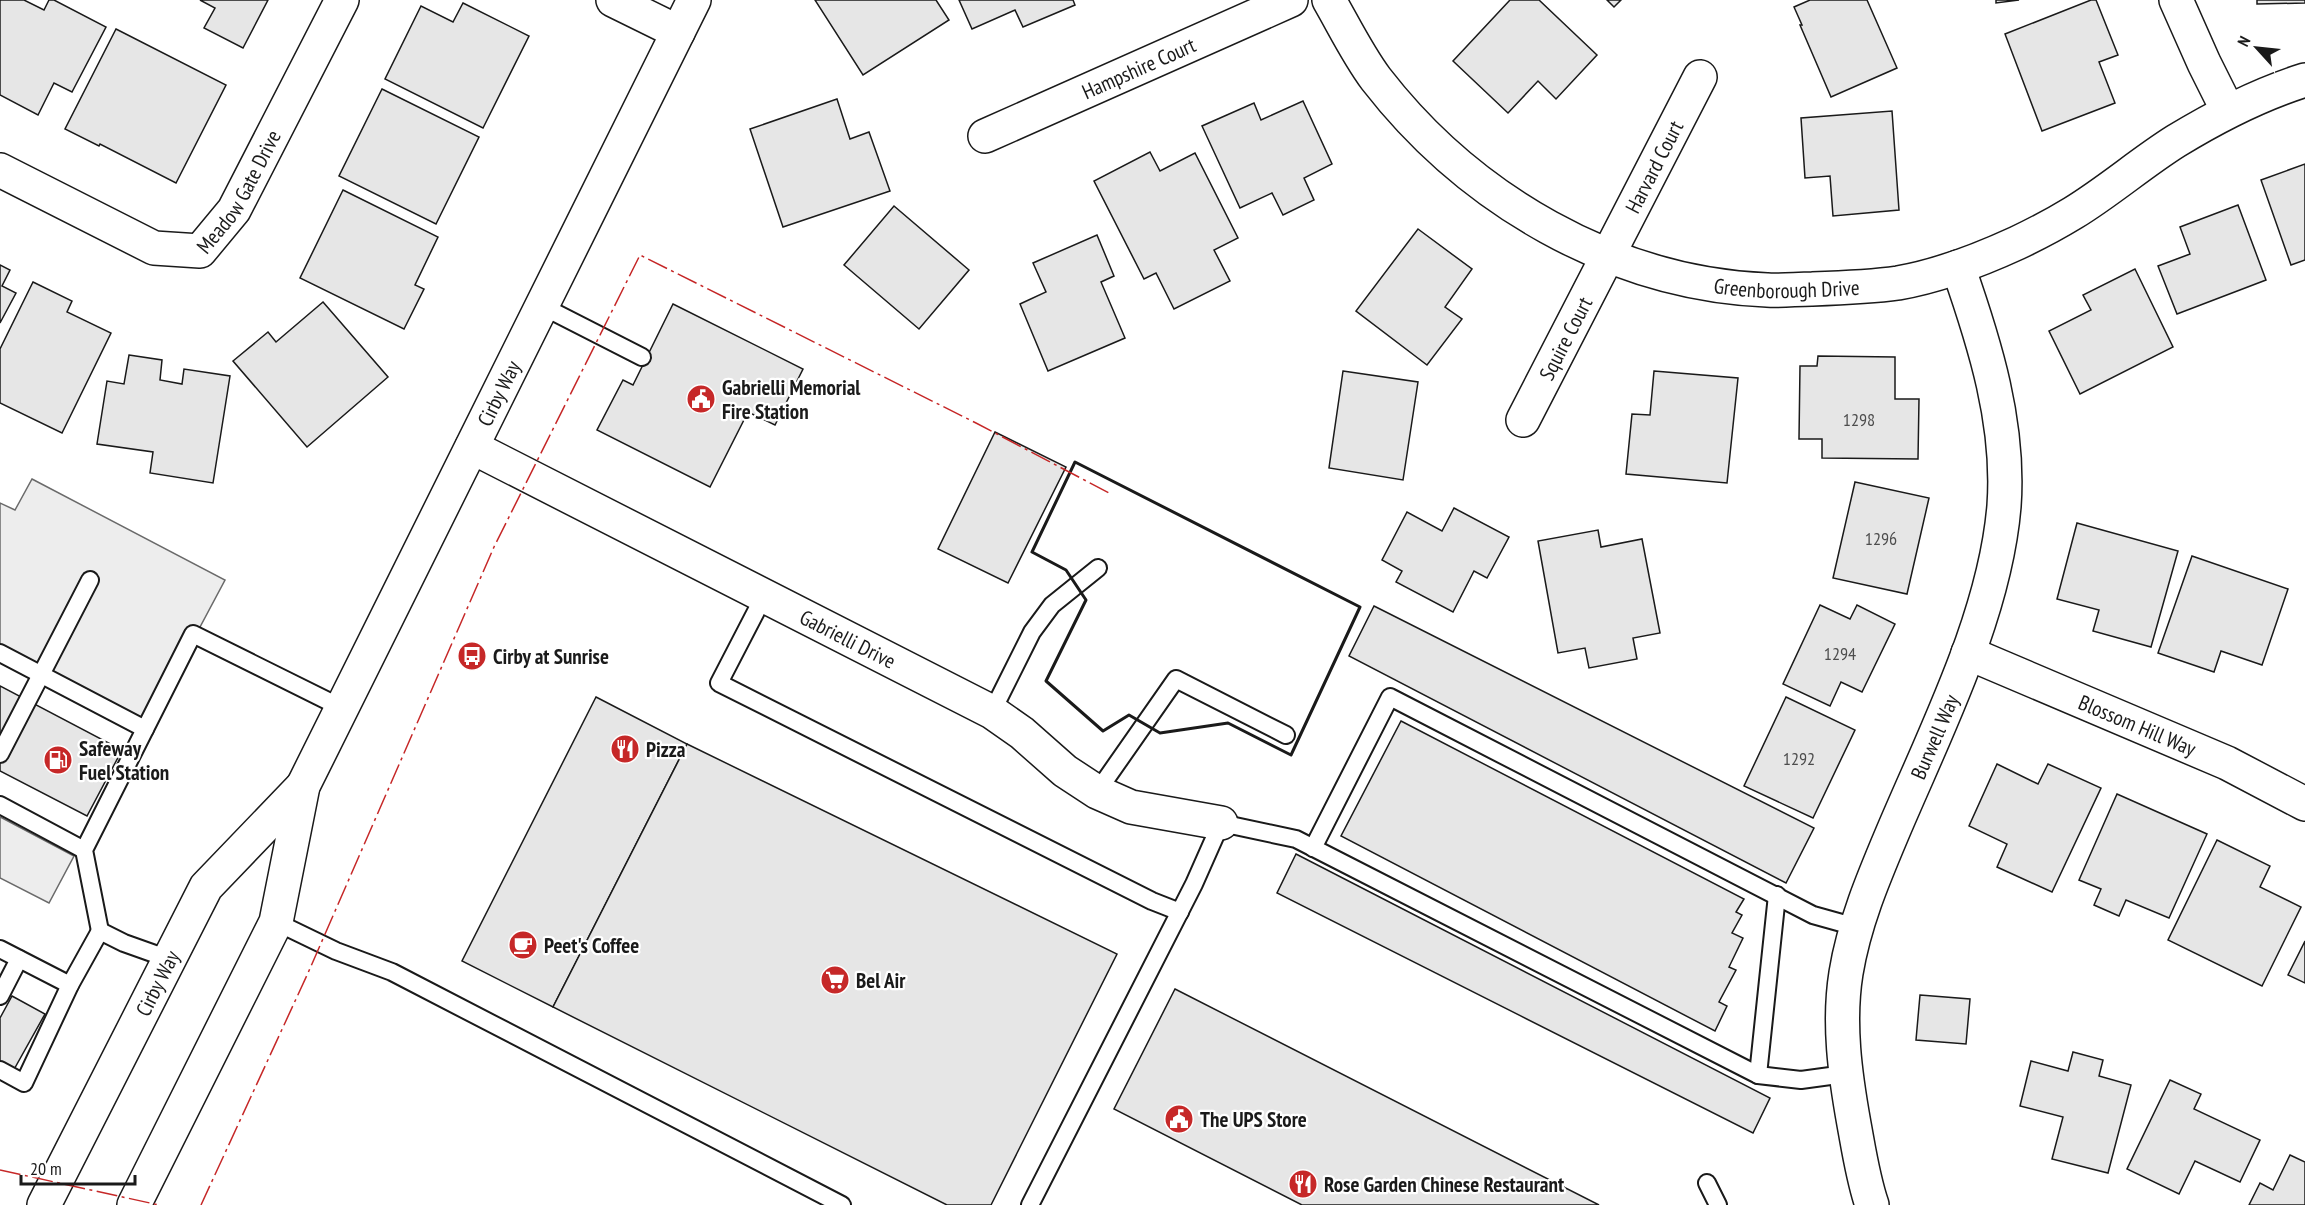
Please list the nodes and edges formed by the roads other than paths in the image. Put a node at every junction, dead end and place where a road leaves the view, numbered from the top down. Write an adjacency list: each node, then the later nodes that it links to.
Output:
1 (342, 0): 12 (street, Meadow Gate Drive)
2 (613, 0): 7 (street)
3 (694, 0): 7 (street, Cirby Way)
4 (1291, 0): 11 (street, Hampshire Court)
5 (1329, 0): 13 (street, Greenborough Drive)
6 (2176, 0): 10 (street)
7 (678, 32): 15 (street, Cirby Way)
8 (1700, 77): 13 (street, Harvard Court)
9 (2305, 80): 10 (street, Greenborough Drive)
10 (2228, 111): 14 (street, Greenborough Drive)
11 (985, 136)
12 (0, 170)
13 (1607, 257): 14 (street, Greenborough Drive); 17 (street, Squire Court)
14 (1958, 267): 23 (street, Burwell Way)
15 (542, 306): 16 (lane); 18 (street, Cirby Way)
16 (642, 357)
17 (1523, 420)
18 (472, 447): 21 (street, Gabrielli Drive); 25 (street, Cirby Way)
19 (1098, 568): 26 (lane)
20 (90, 580): 24 (lane)
21 (764, 596): 26 (street, Gabrielli Drive); 38 (lane)
22 (0, 653): 24 (lane)
23 (1968, 653): 32 (street, Blossom Hill Way); 40 (street, Burwell Way)
24 (41, 674): 27 (lane); 29 (lane)
25 (342, 708): 27 (lane); 30 (street, Cirby Way)
26 (992, 712): 31 (street, Gabrielli Drive)
27 (145, 729): 36 (lane)
28 (1286, 735): 31 (lane)
29 (0, 754)
30 (303, 786): 39 (street, Cirby Way); 44 (street, Cirby Way)
31 (1097, 792): 34 (street, Gabrielli Drive)
32 (2305, 804)
33 (0, 805): 36 (lane)
34 (1221, 823): 35 (lane); 38 (lane)
35 (1313, 848): 37 (lane); 49 (lane)
36 (84, 850): 41 (lane)
37 (1777, 895): 40 (lane); 49 (lane)
38 (1180, 912): 54 (lane)
39 (276, 922): 52 (street, Cirby Way); 53 (lane)
40 (1856, 927): 48 (street, Burwell Way)
41 (100, 931): 44 (lane); 45 (lane)
42 (0, 950): 43 (lane)
43 (19, 959): 45 (lane); 46 (lane)
44 (169, 959): 51 (street, Cirby Way)
45 (70, 985): 47 (lane)
46 (0, 996)
47 (0, 1070)
48 (1845, 1074): 49 (lane); 56 (street, Burwell Way)
49 (1758, 1075)
50 (1707, 1183): 55 (lane)
51 (44, 1205)
52 (134, 1205)
53 (842, 1205)
54 (1030, 1205)
55 (1718, 1205)
56 (1872, 1205)

